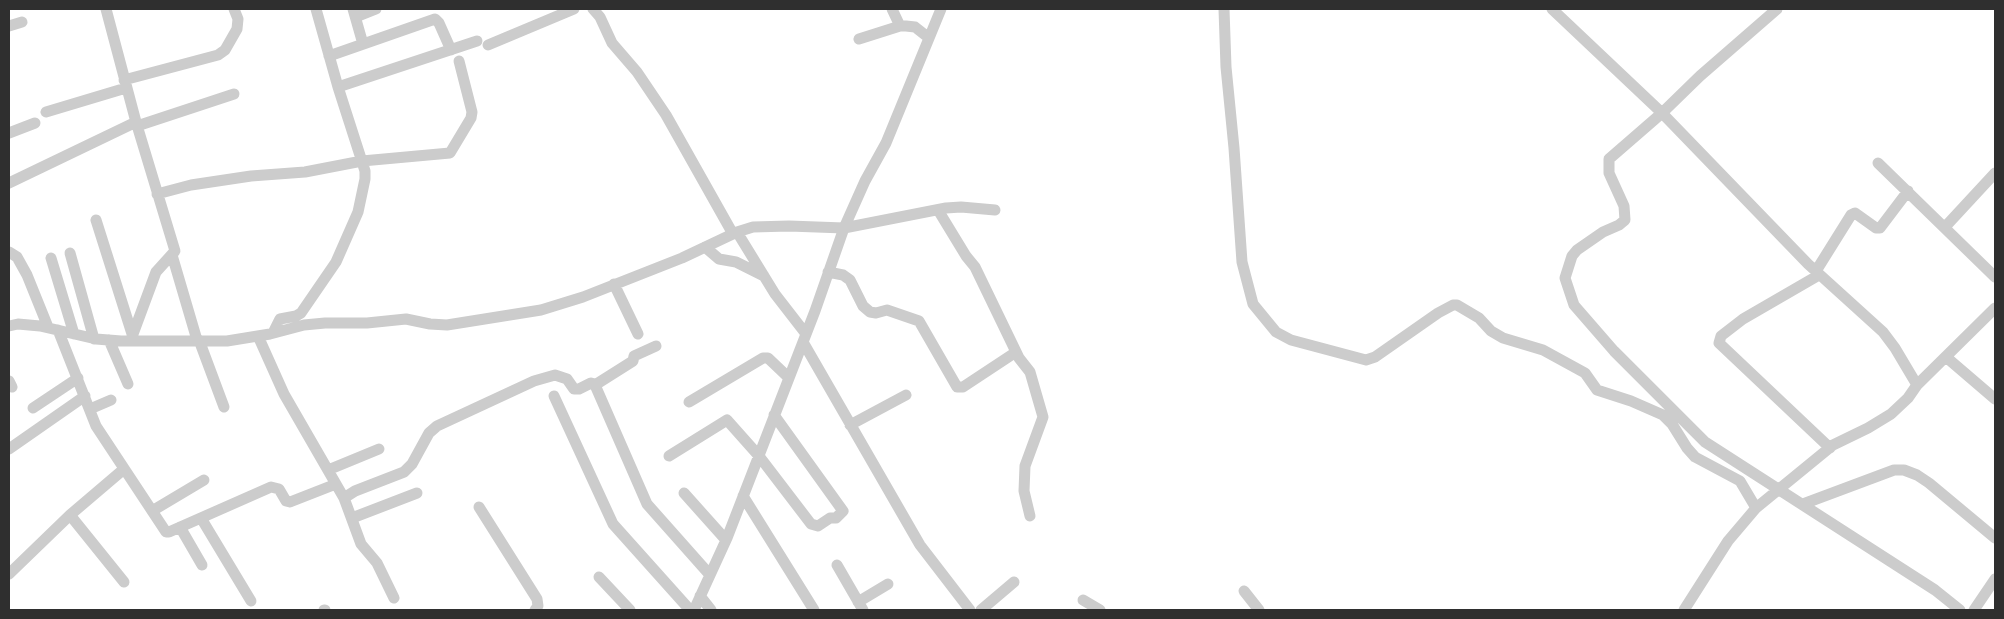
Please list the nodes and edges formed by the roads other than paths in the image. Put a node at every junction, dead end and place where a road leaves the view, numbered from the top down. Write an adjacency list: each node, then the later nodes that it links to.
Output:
1 (106, 9): 22 (street)
2 (234, 9): 22 (street)
3 (316, 9): 20 (street)
4 (376, 9): 12 (street)
5 (574, 9): 19 (street)
6 (593, 9): 41 (street)
7 (892, 9): 15 (street)
8 (941, 9): 16 (street)
9 (1224, 9): 99 (street)
10 (1552, 9): 26 (street)
11 (1777, 9): 26 (street)
12 (354, 13): 18 (street)
13 (22, 22): 14 (street)
14 (9, 26)
15 (900, 26): 16 (street); 17 (street)
16 (929, 38): 40 (street)
17 (859, 39)
18 (363, 44): 19 (street); 20 (street)
19 (451, 50): 23 (street)
20 (329, 56): 23 (street)
21 (459, 61): 30 (street)
22 (125, 84): 25 (street); 28 (street)
23 (338, 87): 30 (street)
24 (234, 94): 28 (street)
25 (46, 112)
26 (1662, 114): 48 (street); 92 (street)
27 (36, 123): 29 (street)
28 (136, 124): 33 (street); 35 (street)
29 (9, 133)
30 (362, 161): 35 (street); 55 (street)
31 (1878, 164): 34 (street)
32 (1995, 173): 39 (street)
33 (9, 184)
34 (1908, 191): 39 (street); 48 (street)
35 (157, 194): 45 (street)
36 (938, 210): 37 (street); 40 (street); 65 (street)
37 (995, 210)
38 (96, 220): 59 (street)
39 (1945, 227): 50 (street)
40 (844, 228): 41 (street); 47 (street)
41 (735, 233): 42 (street); 49 (street)
42 (705, 247): 49 (street); 51 (street)
43 (9, 252): 54 (street)
44 (70, 253): 61 (street)
45 (172, 256): 59 (street); 63 (street)
46 (50, 258): 56 (street)
47 (828, 272): 60 (street); 65 (street)
48 (1818, 273): 71 (street); 83 (street)
49 (764, 276): 60 (street)
50 (1995, 277)
51 (614, 284): 55 (street); 57 (street)
52 (1995, 308): 66 (street)
53 (9, 326): 54 (street)
54 (53, 329): 56 (street); 67 (street)
55 (273, 333): 58 (street)
56 (74, 334): 61 (street)
57 (638, 334)
58 (258, 336): 63 (street); 89 (street)
59 (133, 337): 62 (street); 63 (street)
60 (804, 338): 68 (street); 82 (street)
61 (94, 339): 62 (street)
62 (109, 340): 69 (street)
63 (198, 340): 78 (street)
64 (656, 346): 70 (street)
65 (1016, 352): 102 (street)
66 (1946, 357): 71 (street); 75 (street)
67 (78, 378): 73 (street); 79 (street)
68 (789, 378): 77 (street); 81 (street)
69 (128, 384)
70 (595, 385): 96 (street); 111 (street)
71 (1917, 385): 83 (street)
72 (906, 395): 82 (street)
73 (85, 396): 80 (street); 84 (street)
74 (554, 396): 125 (street)
75 (1995, 399)
76 (111, 400): 80 (street)
77 (689, 402)
78 (224, 407)
79 (33, 408)
80 (90, 409): 88 (street)
81 (774, 415): 87 (street); 87 (street)
82 (850, 426): 128 (street)
83 (1830, 448): 92 (street)
84 (9, 449)
85 (379, 449): 89 (street)
86 (668, 456): 87 (street)
87 (759, 456): 95 (street)
88 (124, 469): 100 (street); 101 (street)
89 (328, 470): 91 (street)
90 (204, 480): 100 (street)
91 (336, 484): 96 (street); 103 (street)
92 (1780, 488): 97 (street); 99 (street)
93 (684, 493): 107 (street)
94 (417, 494): 104 (street)
95 (743, 496): 107 (street); 127 (street)
96 (344, 498): 104 (street)
97 (1803, 504): 106 (street); 133 (street)
98 (479, 507): 123 (street)
99 (1756, 508): 132 (street)
100 (152, 511): 105 (street)
101 (70, 515): 110 (street); 114 (street)
102 (1030, 516)
103 (201, 518): 105 (street); 121 (street)
104 (352, 518): 119 (street)
105 (180, 527): 108 (street)
106 (1995, 538)
107 (726, 540): 111 (street)
108 (202, 565)
109 (837, 565): 122 (street)
110 (9, 574)
111 (710, 574): 118 (street)
112 (599, 577): 124 (street)
113 (1995, 580): 134 (street)
114 (124, 582)
115 (1014, 582): 129 (street)
116 (888, 584): 122 (street)
117 (1244, 591): 131 (street)
118 (700, 596): 125 (street); 126 (street)
119 (394, 598)
120 (1083, 600): 130 (street)
121 (251, 601)
122 (860, 606)
123 (534, 610)
124 (630, 610)
125 (692, 610)
126 (711, 610)
127 (814, 610)
128 (970, 610)
129 (981, 610)
130 (1100, 610)
131 (1259, 610)
132 (1684, 610)
133 (1960, 610)
134 (1974, 610)

